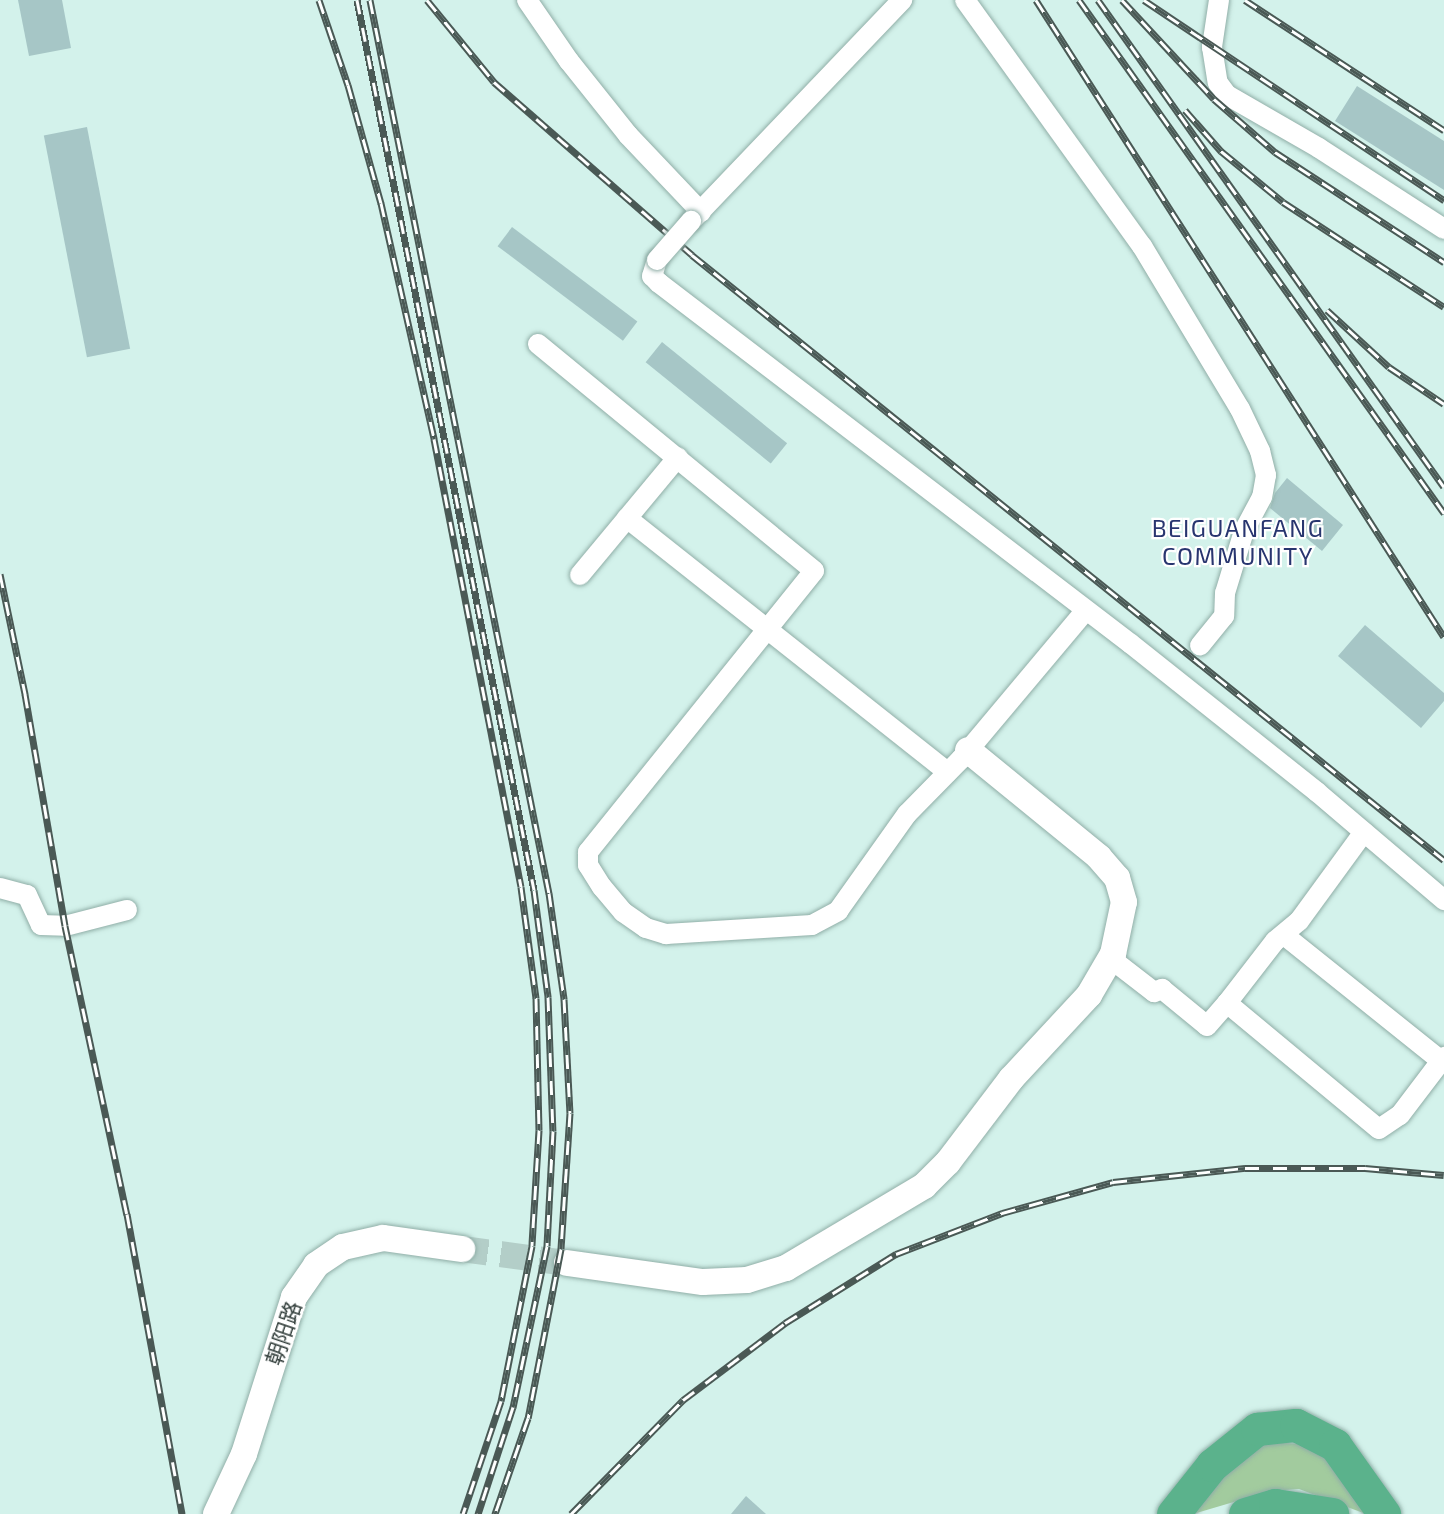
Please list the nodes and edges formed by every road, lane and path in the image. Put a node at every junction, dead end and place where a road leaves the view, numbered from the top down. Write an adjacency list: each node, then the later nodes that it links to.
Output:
1 (527, 0): 5 (street)
2 (902, 0): 5 (street)
3 (965, 0): 13 (street)
4 (1219, 0): 6 (street)
5 (696, 216): 11 (street, bridge)
6 (1444, 229)
7 (538, 344): 8 (street)
8 (678, 457): 9 (street); 12 (street)
9 (627, 518): 10 (street); 12 (street)
10 (580, 575)
11 (1086, 610): 14 (street); 16 (street)
12 (767, 630): 15 (street); 15 (street)
13 (1200, 646)
14 (968, 750): 15 (street); 21 (street)
15 (947, 772)
16 (1364, 832): 18 (street); 20 (street)
17 (0, 888): 19 (street)
18 (1444, 900)
19 (127, 910)
20 (1284, 935): 22 (street); 23 (street)
21 (1110, 958): 22 (street); 25 (street)
22 (1227, 1003): 23 (street)
23 (1443, 1059)
24 (462, 1249): 27 (street, 朝阳路)
25 (567, 1263)
26 (1384, 1513): 28 (highway)
27 (216, 1514)
28 (1173, 1514)
29 (1245, 1514): 30 (highway)
30 (1332, 1514)

